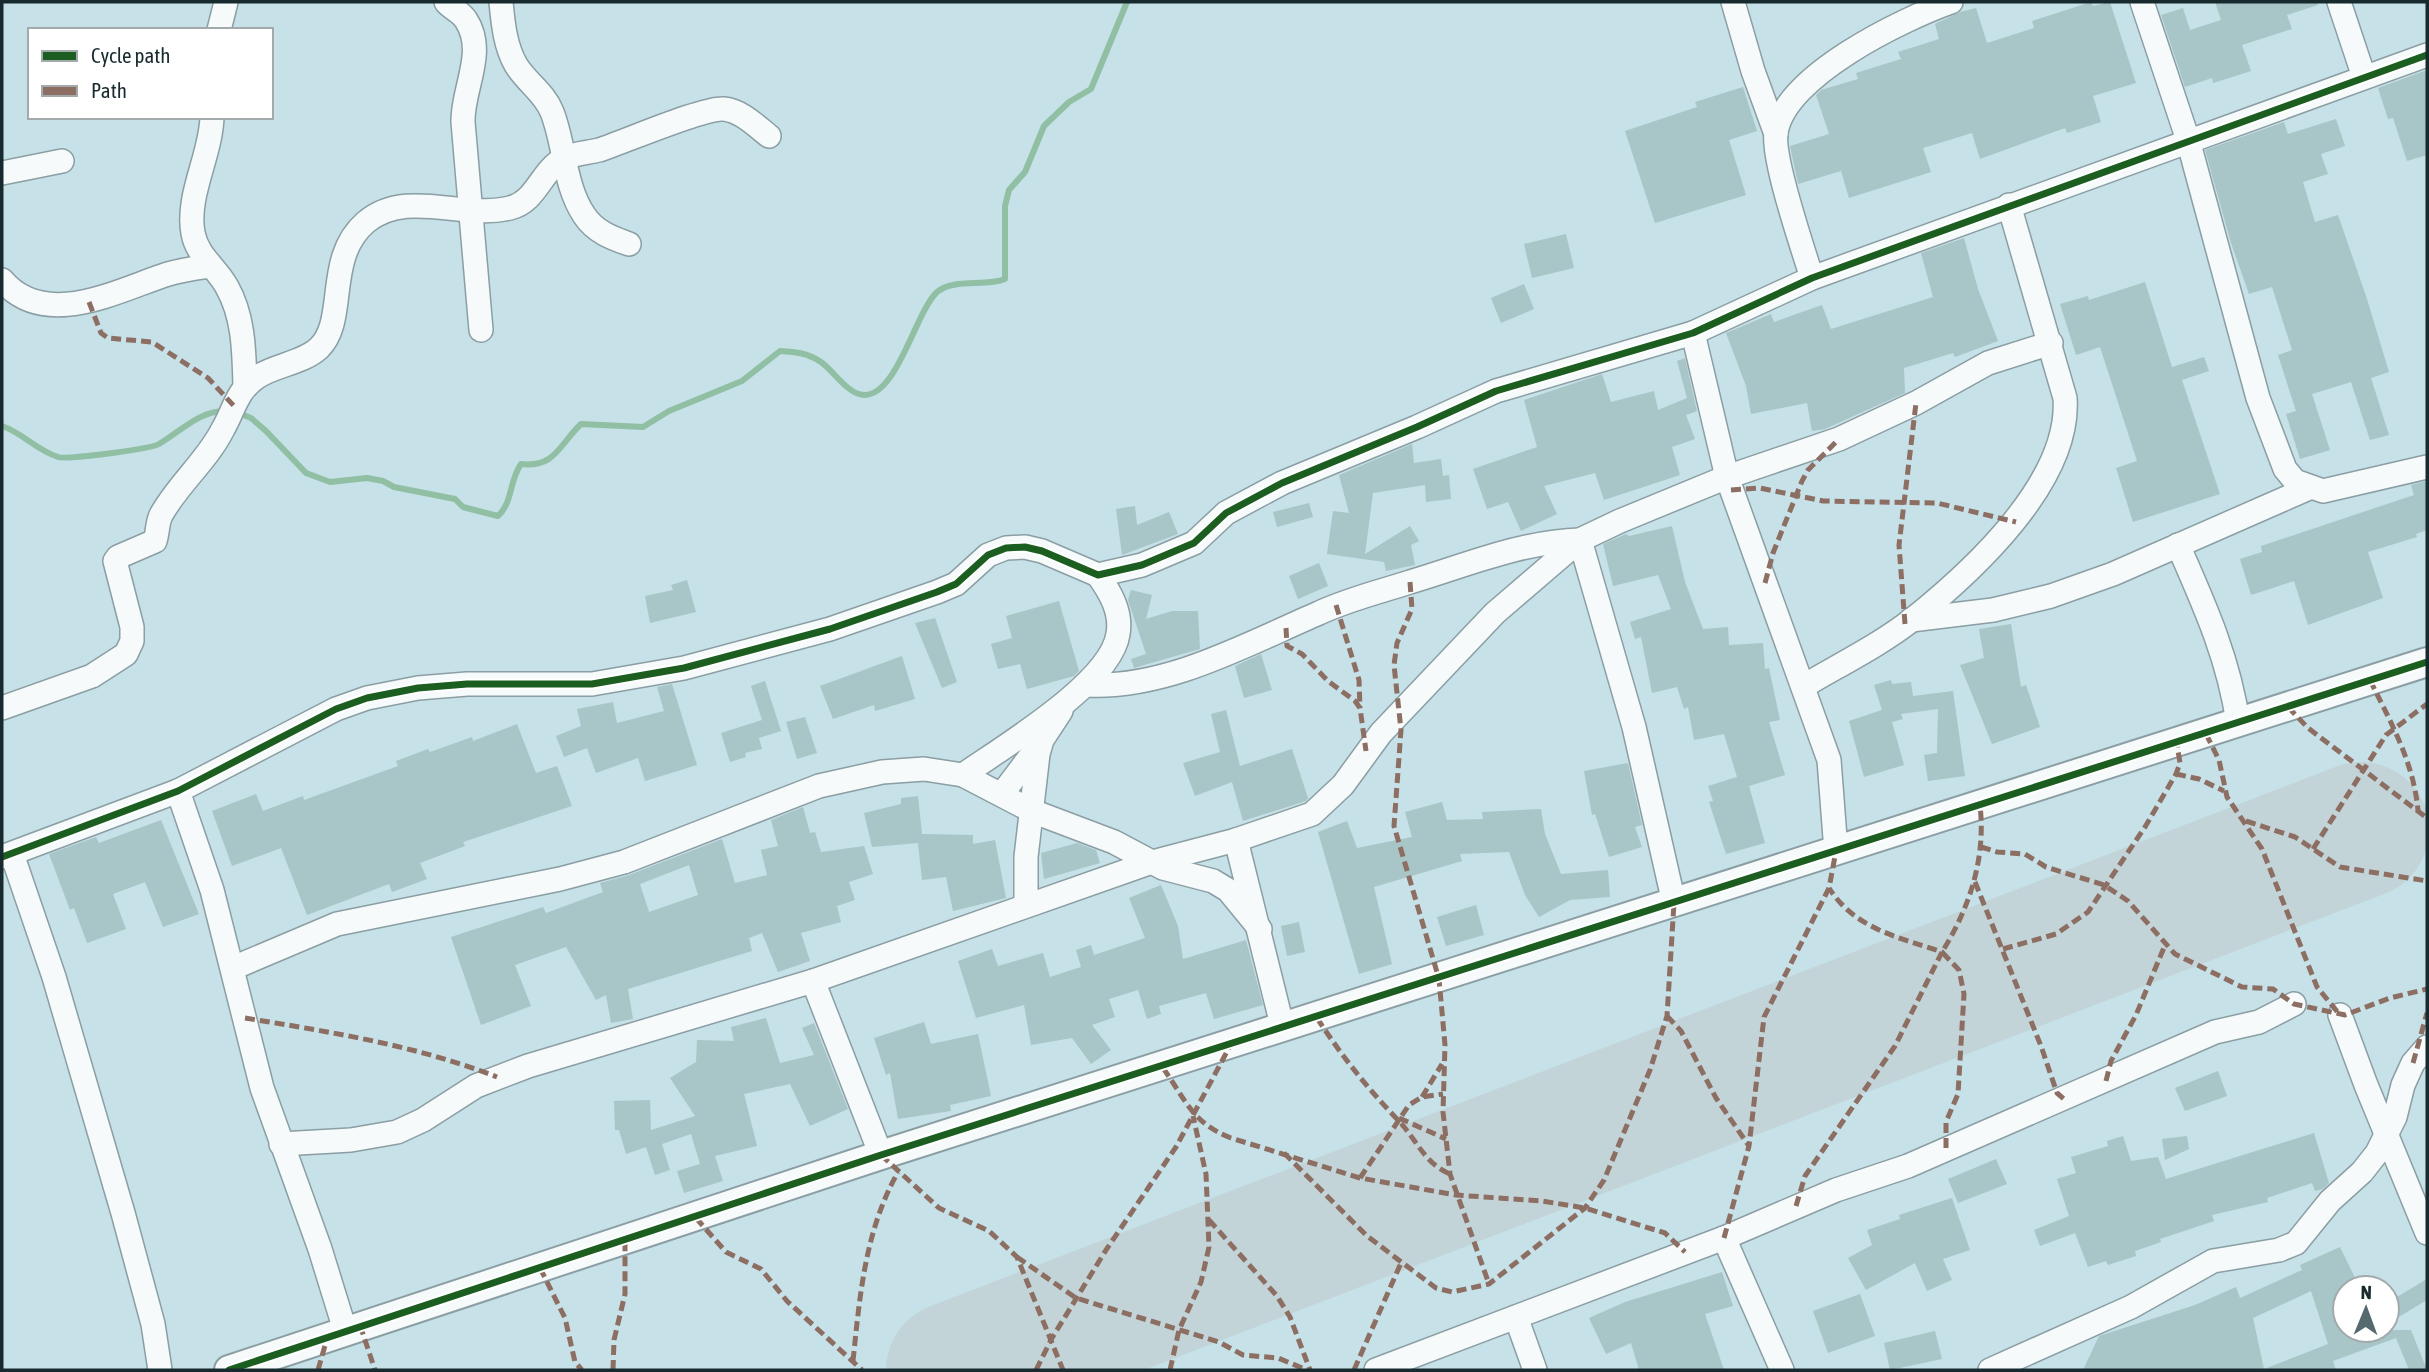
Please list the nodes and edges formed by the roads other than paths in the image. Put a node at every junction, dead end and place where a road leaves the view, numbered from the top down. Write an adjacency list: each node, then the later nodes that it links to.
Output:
1 (226, 2): 8 (street)
2 (501, 2): 7 (street); 15 (street)
3 (1733, 2): 12 (street)
4 (1951, 2): 12 (street)
5 (2142, 2): 14 (street)
6 (2339, 2): 10 (street)
7 (454, 8): 19 (street)
8 (220, 28)
9 (2427, 55): 10 (street)
10 (2364, 77): 14 (street)
11 (212, 119): 21 (street)
12 (1776, 134): 22 (street)
13 (769, 136): 15 (street)
14 (2188, 140): 18 (street); 30 (street)
15 (564, 158): 19 (street); 20 (street)
16 (62, 161): 17 (street)
17 (2, 173)
18 (2009, 205): 22 (street); 26 (street)
19 (472, 213): 24 (street); 27 (street)
20 (629, 244)
21 (210, 266): 23 (street); 27 (street)
22 (1812, 278): 25 (street)
23 (2, 280)
24 (481, 330)
25 (1693, 333): 29 (street); 33 (street)
26 (2051, 343): 29 (street); 34 (street)
27 (245, 386): 38 (street)
28 (2427, 467): 30 (street)
29 (1727, 477): 31 (street); 36 (street)
30 (2309, 488): 32 (street)
31 (1580, 540): 37 (street); 45 (street); 49 (street)
32 (2178, 545): 34 (street); 39 (street)
33 (1098, 575): 37 (street); 42 (street)
34 (1912, 620): 36 (street)
35 (2427, 662): 39 (street)
36 (1804, 686): 46 (street)
37 (1080, 690): 40 (street); 41 (street)
38 (2, 708)
39 (2238, 723): 46 (street)
40 (1042, 740): 43 (street); 44 (street)
41 (963, 775): 43 (street); 52 (street)
42 (178, 791): 47 (street); 52 (street)
43 (1002, 794): 44 (street)
44 (1032, 811): 48 (street); 50 (street)
45 (1236, 841): 48 (street); 51 (street)
46 (1836, 851): 49 (street)
47 (7, 855): 65 (street)
48 (1152, 862): 50 (street); 51 (street)
49 (1674, 904): 56 (street)
50 (1026, 905): 53 (street)
51 (1260, 929): 56 (street)
52 (233, 968): 59 (street)
53 (813, 981): 59 (street); 60 (street)
54 (2294, 1004): 62 (street)
55 (2340, 1015): 58 (street)
56 (1283, 1029): 60 (street)
57 (2427, 1048): 58 (street)
58 (2388, 1134): 61 (street); 70 (street)
59 (281, 1144): 64 (street)
60 (881, 1156): 64 (street)
61 (2427, 1233)
62 (1724, 1238): 63 (street); 69 (street)
63 (1516, 1317): 67 (street); 68 (street)
64 (345, 1329): 66 (street)
65 (160, 1370)
66 (229, 1370)
67 (1376, 1370)
68 (1535, 1370)
69 (1782, 1370)
70 (1990, 1370)

